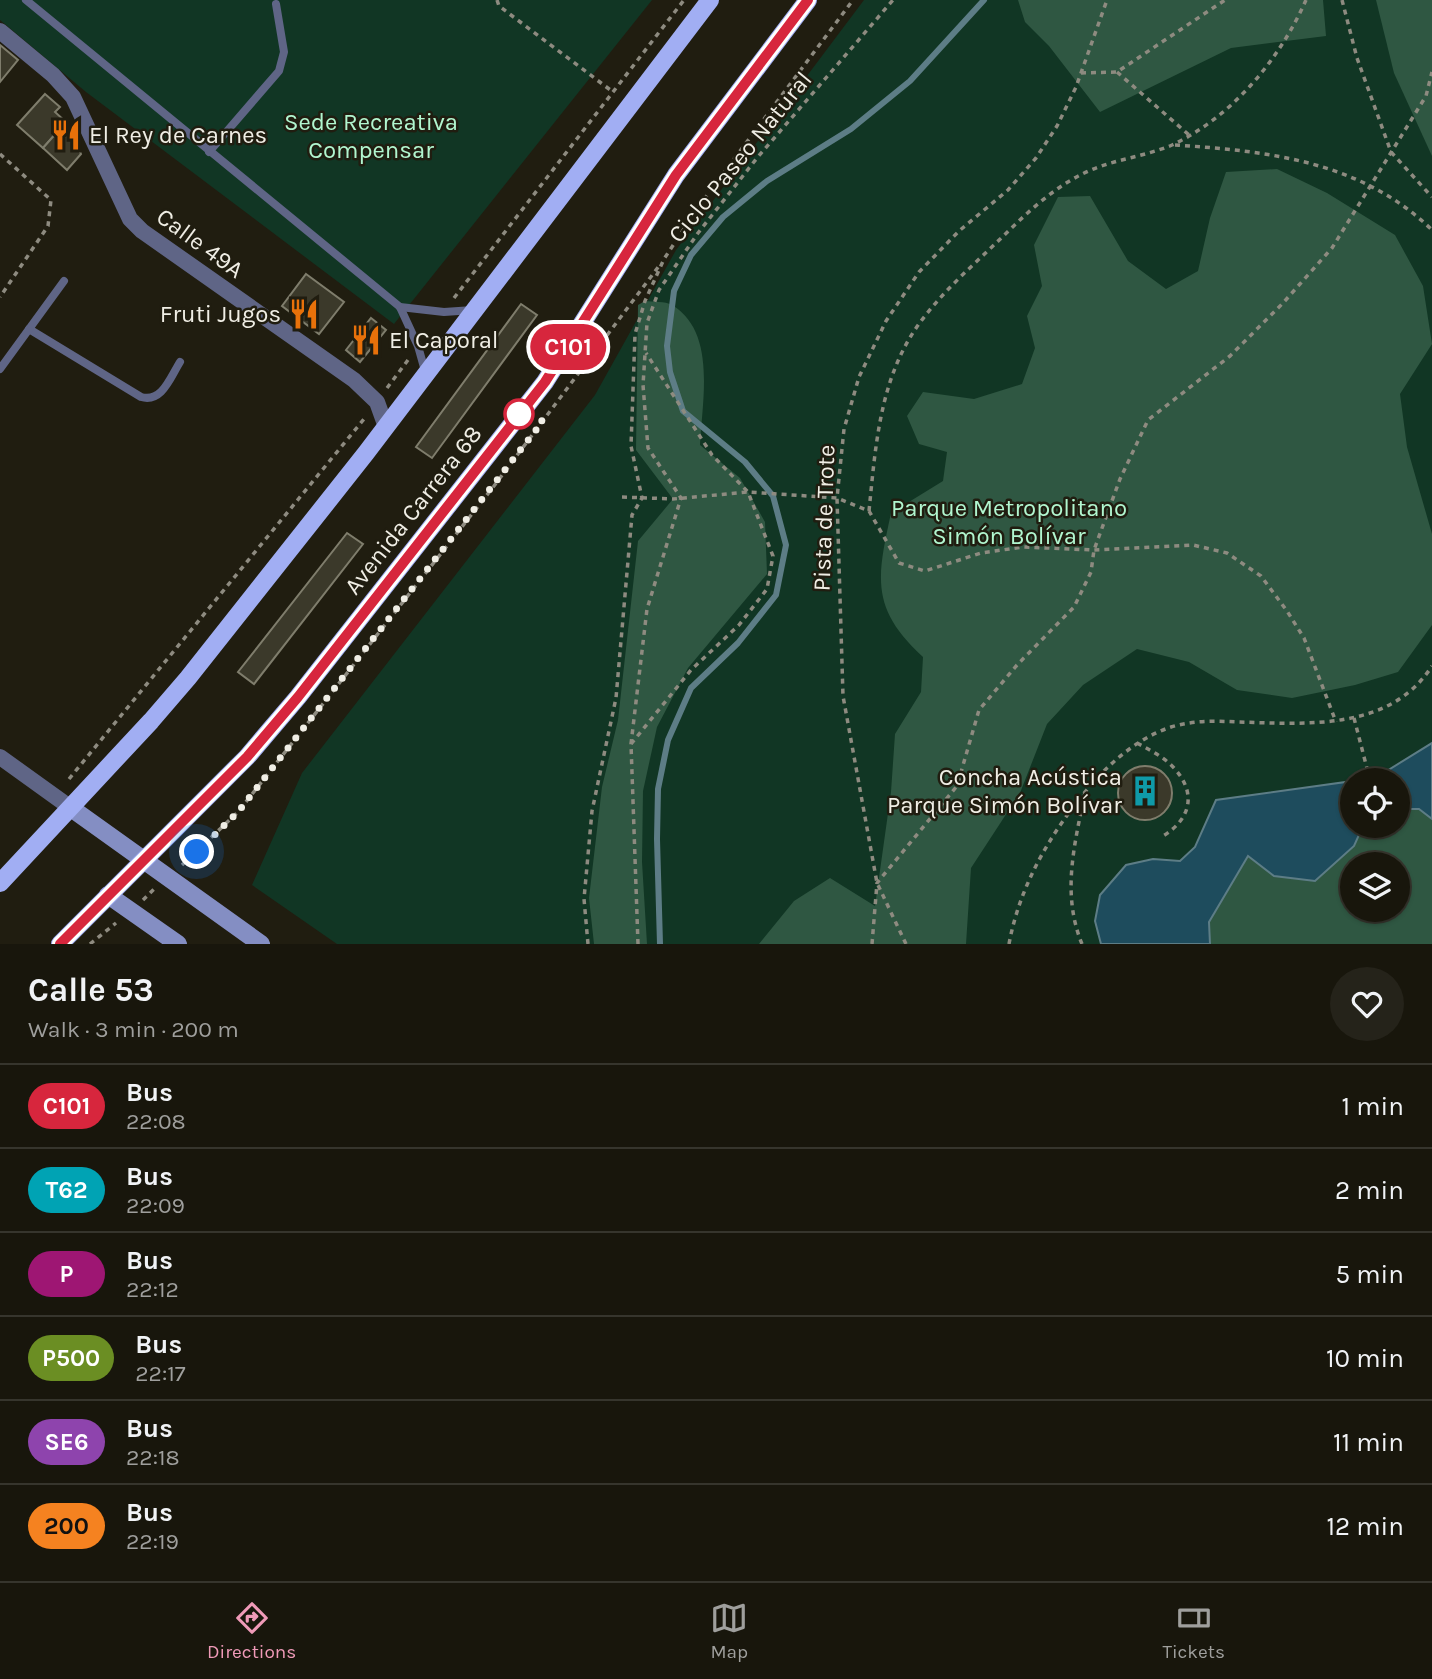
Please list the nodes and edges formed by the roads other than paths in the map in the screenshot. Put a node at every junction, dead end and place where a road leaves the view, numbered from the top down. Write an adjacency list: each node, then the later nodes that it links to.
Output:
1 (26, 0): 6 (lane)
2 (710, 0): 9 (main road)
3 (808, 0): 17 (main road, Avenida Carrera 68)
4 (276, 4): 6 (lane)
5 (0, 31): 14 (street, Calle 49A)
6 (209, 152): 8 (lane)
7 (64, 281): 10 (lane)
8 (400, 307): 9 (lane); 13 (lane)
9 (473, 310): 13 (main road)
10 (29, 329): 11 (lane); 12 (lane)
11 (180, 362)
12 (0, 369)
13 (426, 374): 14 (main road)
14 (386, 427): 16 (main road)
15 (0, 757): 16 (street)
16 (71, 808): 17 (main road); 18 (main road)
17 (143, 861): 19 (main road, Avenida Carrera 68); 22 (main road)
18 (0, 883)
19 (108, 895): 20 (main road, Avenida Carrera 68); 21 (main road)
20 (60, 944)
21 (178, 944)
22 (261, 944)

